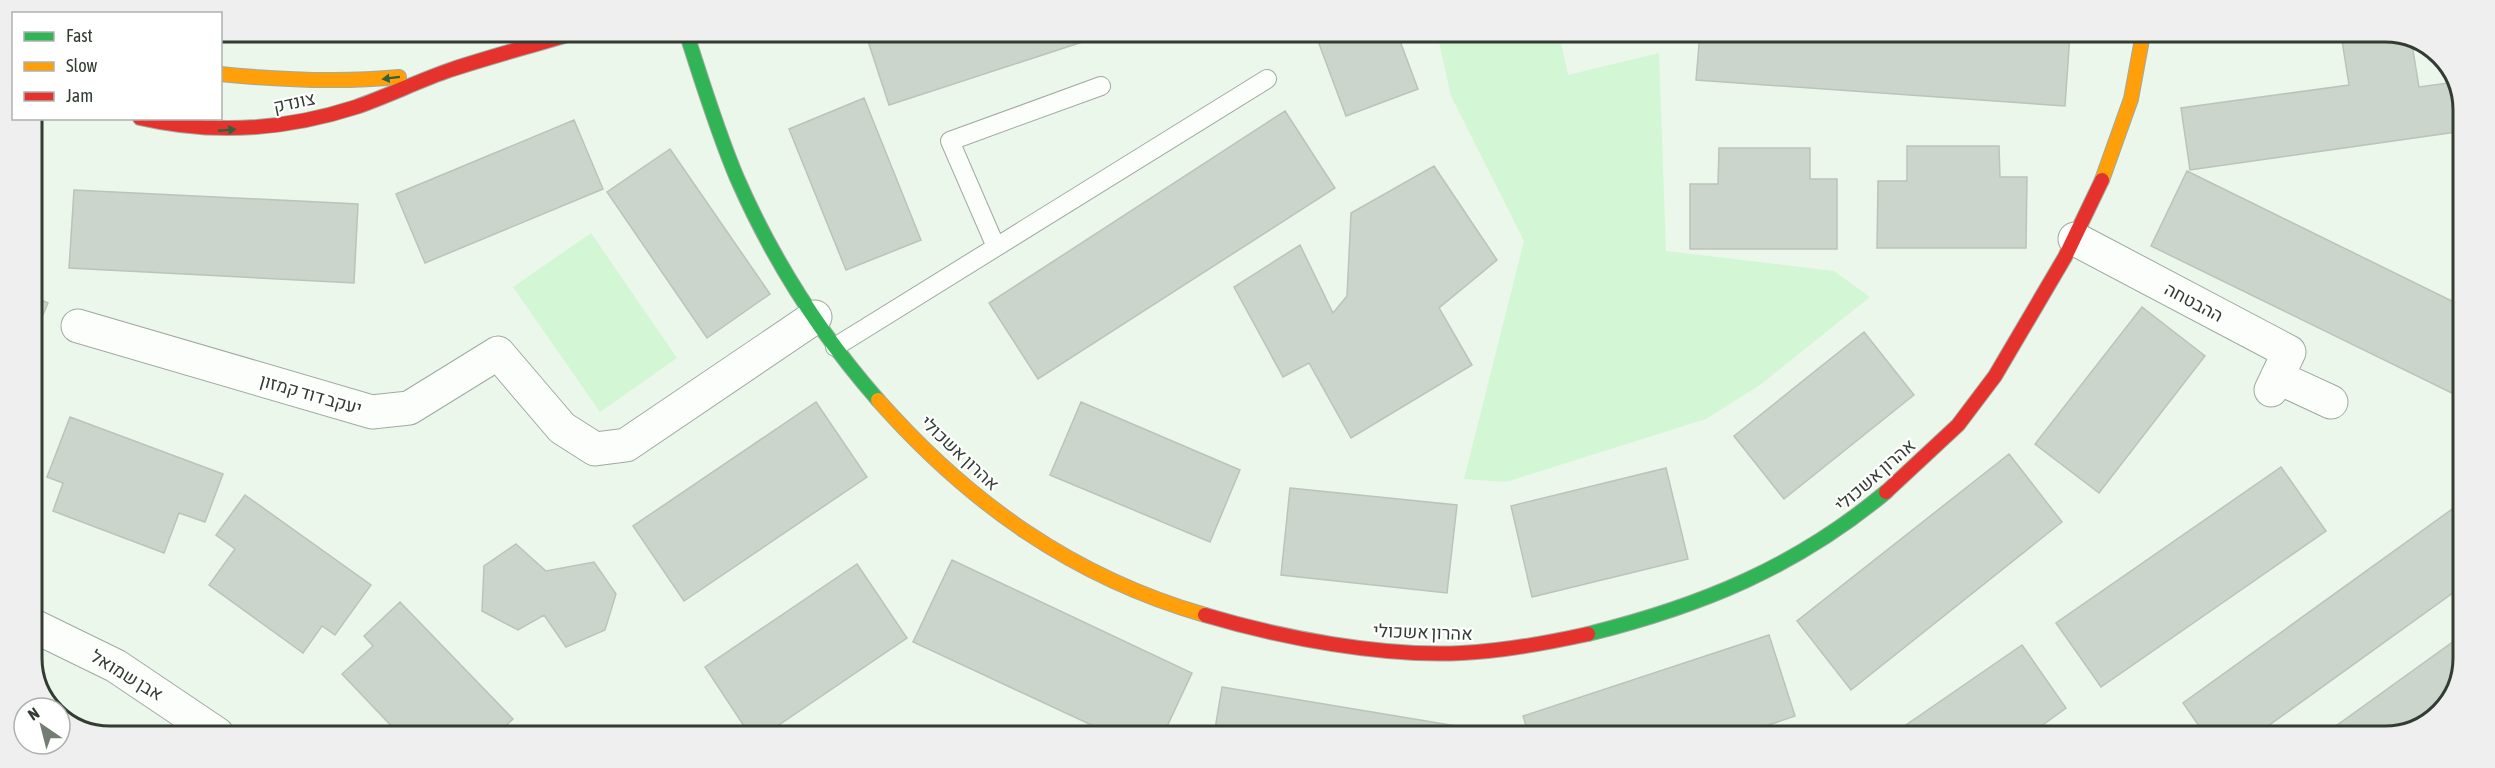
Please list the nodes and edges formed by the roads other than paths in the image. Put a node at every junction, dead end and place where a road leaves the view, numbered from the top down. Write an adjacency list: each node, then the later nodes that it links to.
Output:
1 (544, 42): 4 (street, צונדק)
2 (689, 42): 11 (street, אהרון אשכולי)
3 (2142, 42): 9 (street, אהרון אשכולי)
4 (449, 71): 5 (street, צונדק, one-way to 5); 8 (street, צונדק, one-way to 4)
5 (222, 74)
6 (1267, 79): 10 (lane)
7 (1101, 86): 10 (lane)
8 (147, 120)
9 (2075, 239): 13 (street, אהרון אשכולי); 14 (street, ההבטחה)
10 (996, 247): 13 (lane)
11 (815, 317): 12 (street, יעקב דוד קמזון); 13 (street, אהרון אשכולי)
12 (78, 327)
13 (835, 347)
14 (2331, 402)
15 (42, 630): 16 (street, אבן שמואל)
16 (205, 726)

